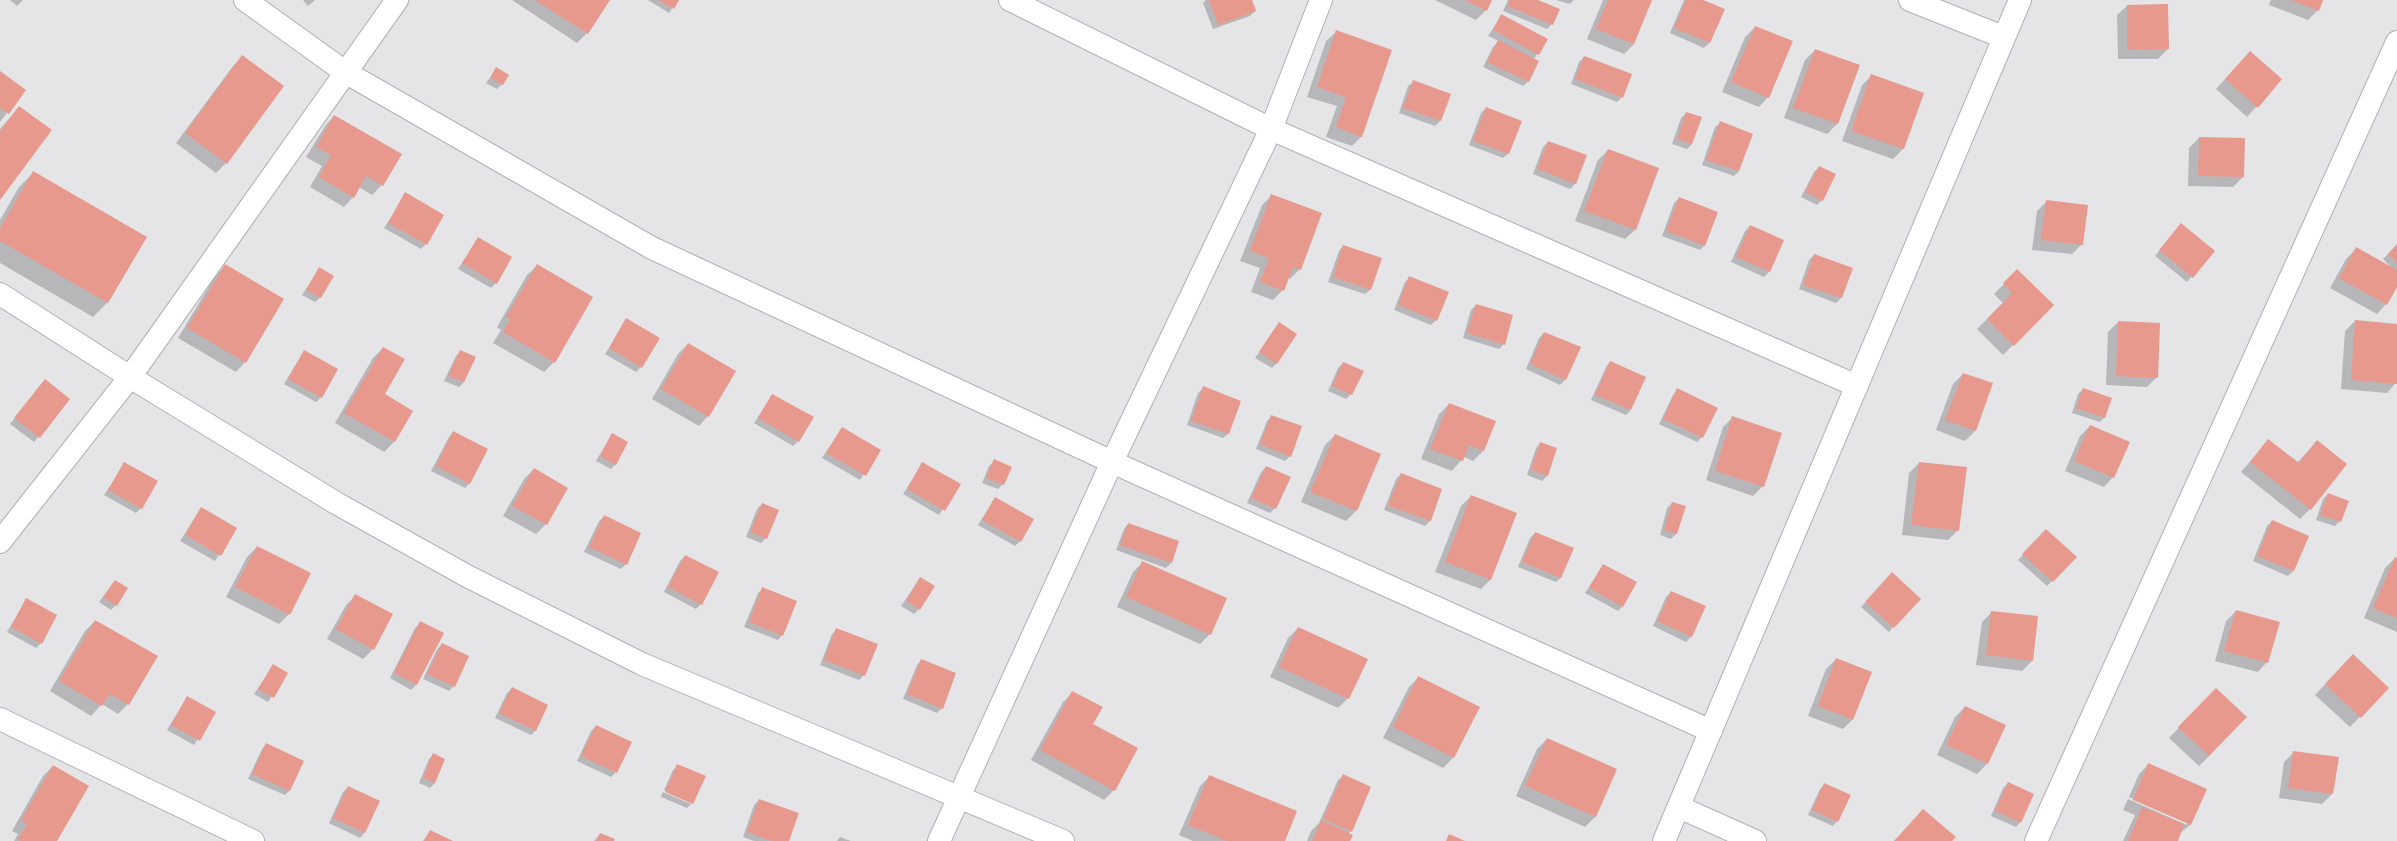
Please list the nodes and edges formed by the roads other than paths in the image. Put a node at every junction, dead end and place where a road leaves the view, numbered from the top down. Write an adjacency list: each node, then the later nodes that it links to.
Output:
1 (245, 0): 9 (street)
2 (397, 0): 9 (street)
3 (1010, 0): 10 (street)
4 (1321, 0): 10 (street)
5 (1910, 0): 7 (street)
6 (2020, 0): 7 (street)
7 (2003, 37): 13 (street)
8 (2397, 42): 25 (street)
9 (345, 72): 12 (street); 14 (street)
10 (1271, 130): 13 (street); 14 (street)
11 (0, 294): 12 (street)
12 (130, 377): 15 (street); 18 (street)
13 (1857, 386): 17 (street)
14 (1112, 462): 17 (street); 18 (street)
15 (0, 542)
16 (0, 720): 20 (street)
17 (1711, 731): 19 (street)
18 (958, 797): 21 (street); 22 (street)
19 (1679, 807): 23 (street); 24 (street)
20 (253, 841)
21 (939, 841)
22 (1063, 841)
23 (1664, 841)
24 (1755, 841)
25 (2036, 841)

